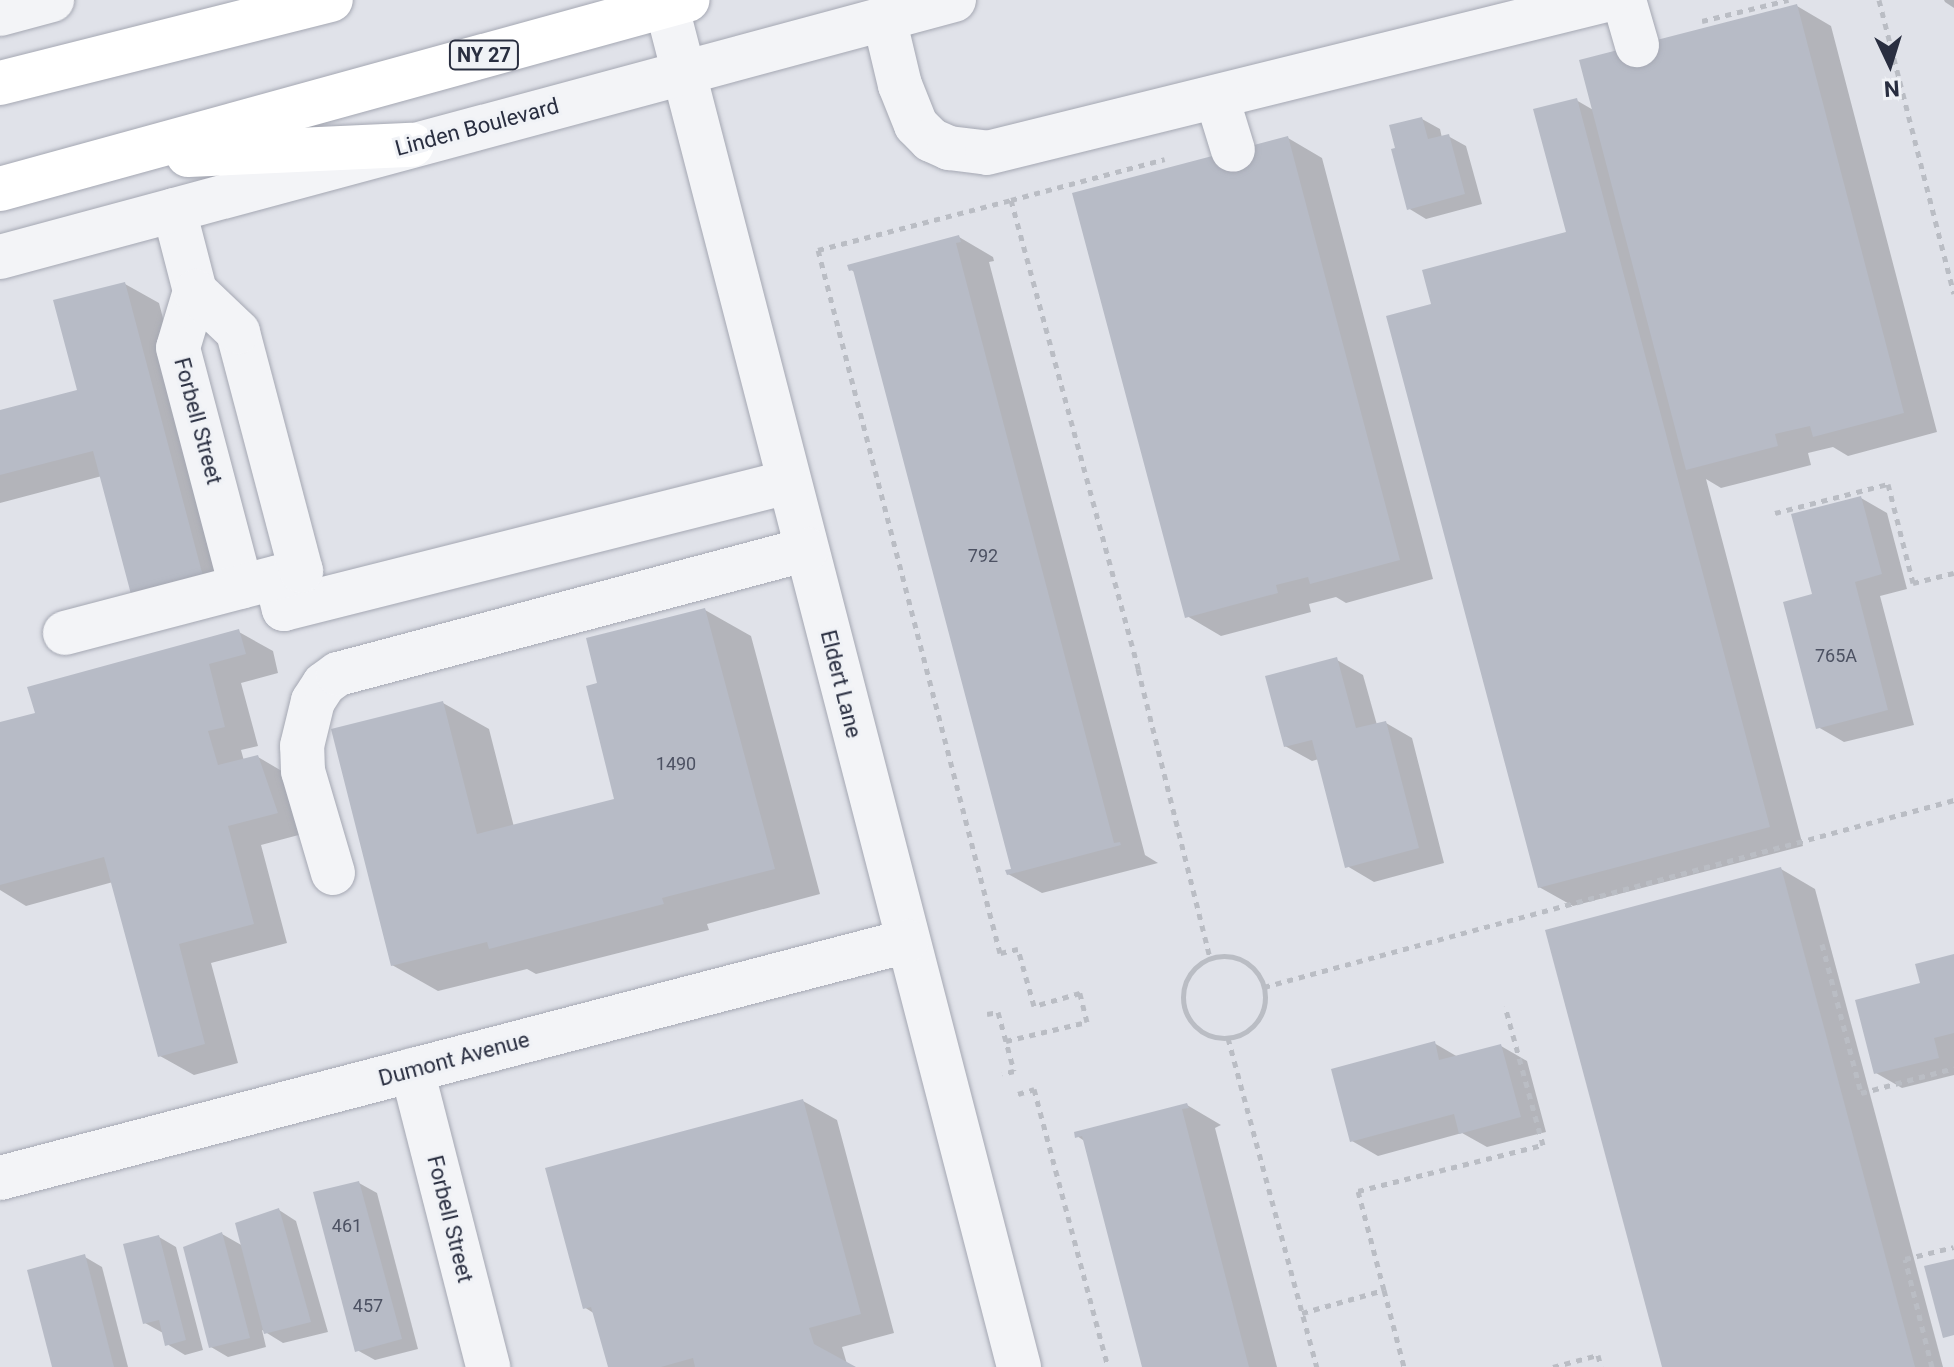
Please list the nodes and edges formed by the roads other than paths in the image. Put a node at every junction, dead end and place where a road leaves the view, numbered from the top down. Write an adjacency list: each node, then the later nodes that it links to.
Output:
1 (52, 0): 7 (street)
2 (331, 0): 11 (highway)
3 (954, 0): 8 (street, Linden Boulevard)
4 (1606, 0): 12 (street)
5 (1624, 0): 9 (street)
6 (673, 2): 10 (street, Eldert Lane); 15 (highway, NY 27)
7 (0, 14)
8 (884, 18): 10 (street, Linden Boulevard); 12 (street)
9 (1637, 45)
10 (684, 71): 13 (street, Linden Boulevard); 20 (street, Eldert Lane)
11 (0, 83)
12 (1217, 98): 14 (street)
13 (412, 145): 15 (highway); 17 (street, Linden Boulevard)
14 (1233, 150)
15 (110, 158): 16 (highway, NY 27)
16 (0, 189)
17 (174, 210): 18 (street, Linden Boulevard); 19 (street)
18 (0, 257)
19 (195, 291): 22 (street, Forbell Street); 22 (street)
20 (788, 482): 21 (street, Eldert Lane); 22 (street, Forbell Street)
21 (807, 549): 24 (street); 25 (street, Eldert Lane)
22 (259, 582): 23 (street)
23 (65, 633)
24 (333, 873)
25 (907, 941): 26 (street, Dumont Avenue); 29 (street, Eldert Lane)
26 (412, 1070): 27 (street, Dumont Avenue); 28 (street, Forbell Street)
27 (0, 1178)
28 (488, 1367)
29 (1019, 1367)

